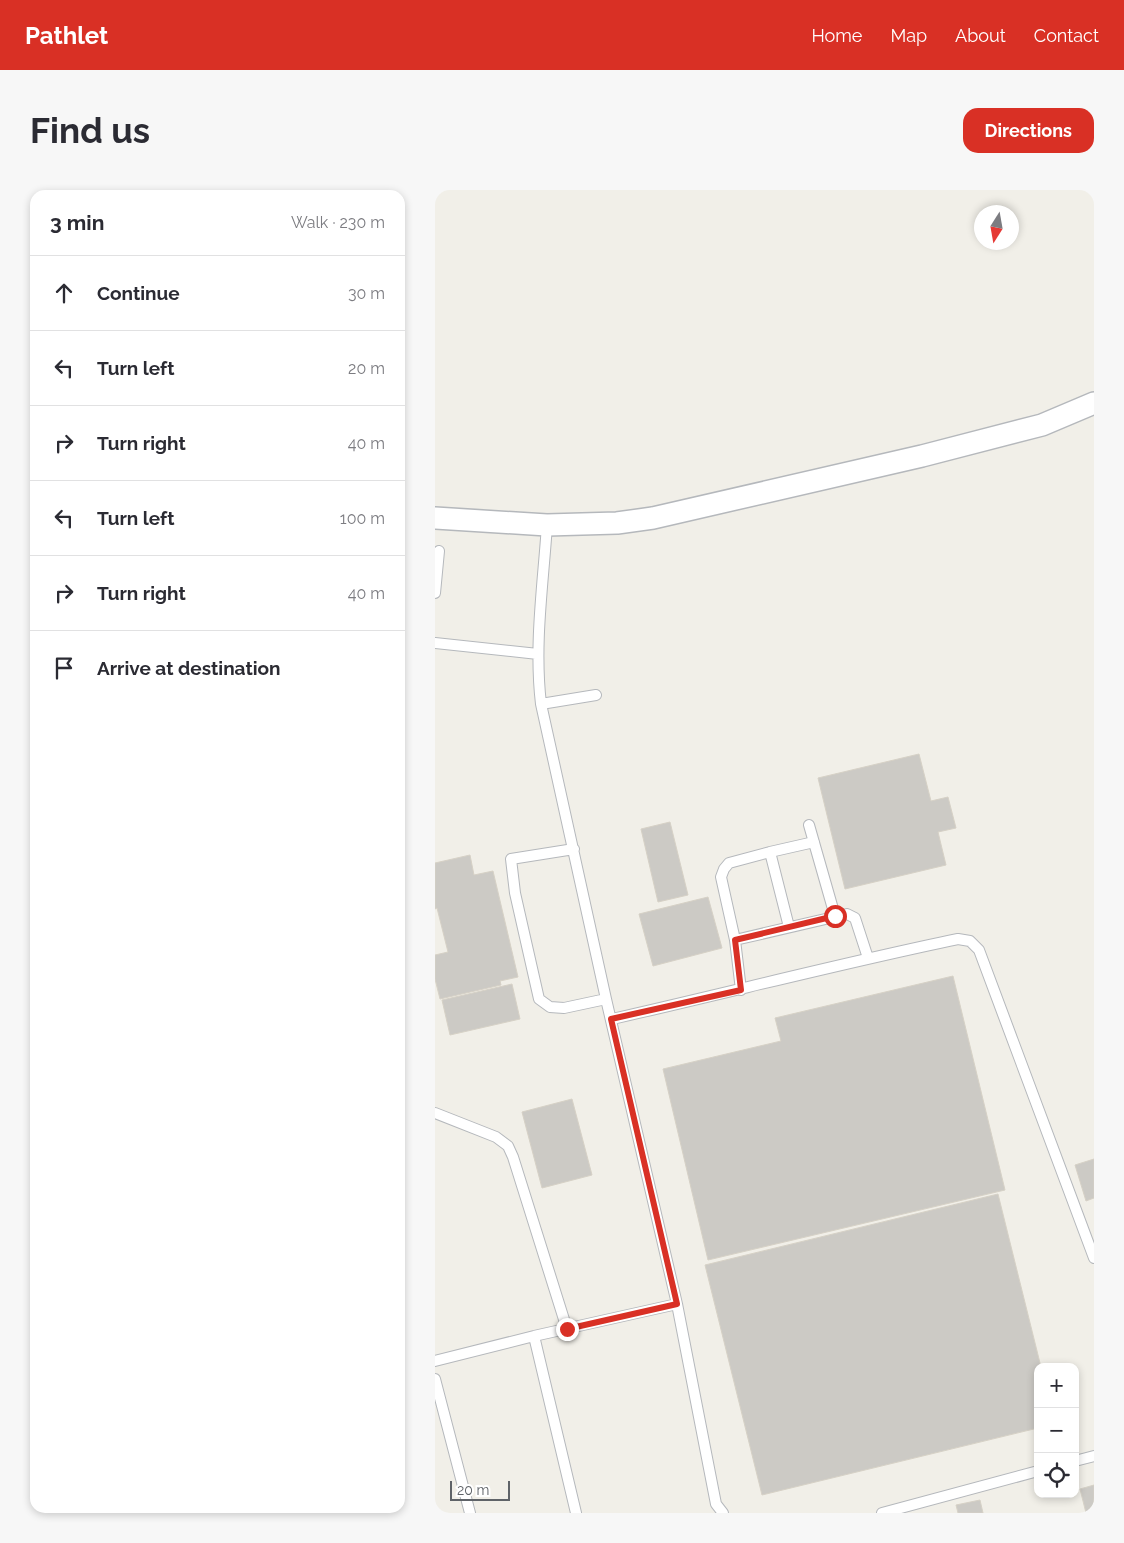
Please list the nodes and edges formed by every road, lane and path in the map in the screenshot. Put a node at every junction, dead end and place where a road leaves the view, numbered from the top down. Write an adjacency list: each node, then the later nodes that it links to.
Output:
1 (1094, 402): 3 (street)
2 (435, 518): 3 (street)
3 (547, 525): 7 (lane)
4 (439, 551): 5 (lane)
5 (435, 593)
6 (435, 643): 7 (lane)
7 (538, 654): 9 (lane)
8 (596, 695): 9 (lane)
9 (541, 704): 12 (lane)
10 (809, 825): 11 (lane)
11 (814, 842): 13 (lane); 14 (lane)
12 (574, 849): 19 (lane); 19 (lane)
13 (770, 852): 15 (lane); 16 (lane)
14 (835, 916): 15 (lane); 17 (lane)
15 (789, 927): 16 (lane)
16 (735, 940): 18 (lane)
17 (868, 958): 18 (lane); 22 (lane)
18 (741, 990): 20 (lane)
19 (606, 999): 20 (lane)
20 (611, 1019): 23 (lane)
21 (435, 1113): 24 (lane)
22 (1094, 1258)
23 (677, 1304): 24 (lane); 33 (lane)
24 (567, 1329): 25 (lane)
25 (534, 1336): 26 (lane); 32 (lane)
26 (435, 1361)
27 (435, 1379): 31 (lane)
28 (1094, 1456): 29 (lane)
29 (1079, 1460)
30 (1034, 1472): 34 (lane)
31 (470, 1513)
32 (576, 1513)
33 (723, 1513)
34 (882, 1513)

